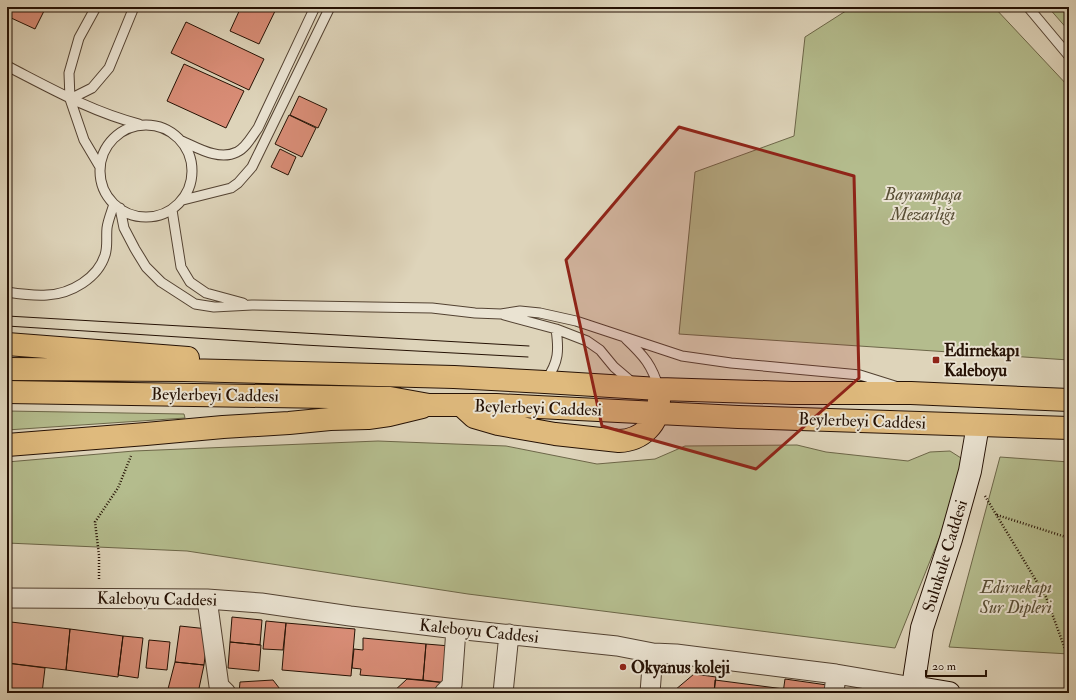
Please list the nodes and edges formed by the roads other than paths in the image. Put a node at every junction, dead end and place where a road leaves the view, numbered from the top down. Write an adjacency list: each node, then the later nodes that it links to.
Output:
1 (96, 7): 8 (lane)
2 (134, 7): 8 (lane)
3 (314, 7): 10 (lane)
4 (330, 7): 12 (lane)
5 (1028, 7): 6 (lane)
6 (1069, 56)
7 (7, 66): 8 (lane)
8 (70, 99): 9 (lane); 11 (lane)
9 (139, 124): 10 (lane); 11 (lane)
10 (182, 141): 12 (lane)
11 (100, 167): 13 (lane)
12 (183, 200): 14 (lane)
13 (117, 206): 14 (lane); 15 (lane); 16 (lane)
14 (172, 210): 16 (lane)
15 (7, 292)
16 (252, 306): 17 (lane)
17 (501, 314): 18 (lane); 19 (lane)
18 (556, 329): 23 (lane); 24 (lane)
19 (625, 338): 24 (lane); 27 (lane)
20 (7, 344): 22 (main road)
21 (7, 369): 22 (main road, Beylerbeyi Caddesi)
22 (281, 374): 23 (main road, Beylerbeyi Caddesi)
23 (545, 382): 24 (main road, Beylerbeyi Caddesi)
24 (648, 389): 27 (main road, Beylerbeyi Caddesi); 32 (main road)
25 (1069, 389): 28 (main road)
26 (7, 392): 30 (main road, Beylerbeyi Caddesi)
27 (911, 393): 28 (main road, Beylerbeyi Caddesi)
28 (1039, 398): 29 (main road, Beylerbeyi Caddesi)
29 (1069, 400)
30 (429, 405): 31 (main road, Beylerbeyi Caddesi); 35 (main road)
31 (462, 406): 32 (main road, Beylerbeyi Caddesi); 32 (main road)
32 (656, 414): 33 (main road, Beylerbeyi Caddesi)
33 (978, 425): 34 (main road, Beylerbeyi Caddesi); 42 (street, Sulukule Caddesi)
34 (1069, 428)
35 (7, 445)
36 (7, 598): 37 (street, Kaleboyu Caddesi)
37 (207, 599): 38 (street, Kaleboyu Caddesi); 43 (street)
38 (456, 629): 39 (street, Kaleboyu Caddesi); 44 (street)
39 (509, 634): 40 (street, Kaleboyu Caddesi); 45 (street)
40 (653, 653): 41 (street, Kaleboyu Caddesi); 46 (street)
41 (836, 674): 42 (street, Kaleboyu Caddesi); 47 (street)
42 (913, 687): 48 (street, Kaleboyu Caddesi)
43 (220, 691)
44 (444, 693)
45 (503, 693)
46 (650, 693)
47 (834, 693)
48 (946, 693)

